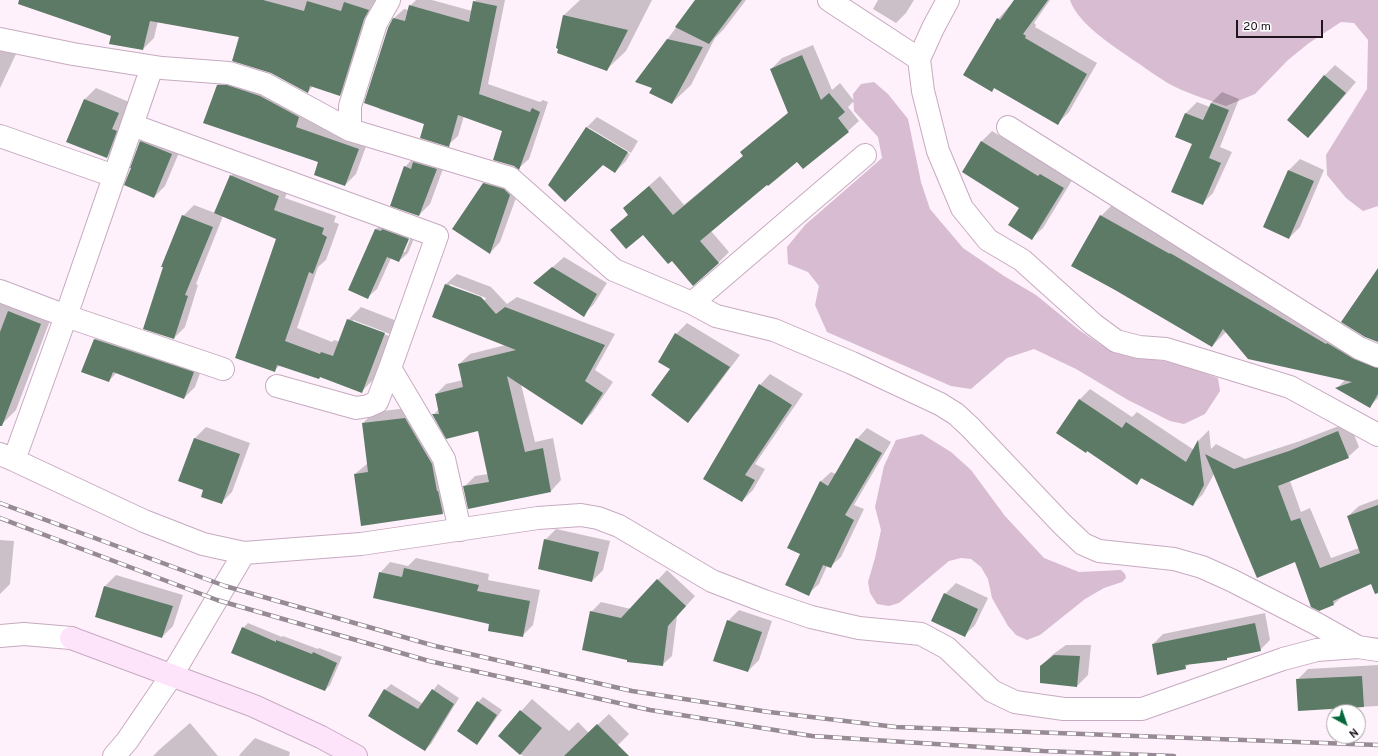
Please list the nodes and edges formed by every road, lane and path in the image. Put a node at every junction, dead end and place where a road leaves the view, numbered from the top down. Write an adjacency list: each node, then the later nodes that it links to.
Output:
1 (389, 0): 9 (street)
2 (829, 0): 5 (street)
3 (948, 0): 5 (street)
4 (0, 39): 6 (street)
5 (919, 59): 20 (street)
6 (152, 67): 7 (street); 9 (street)
7 (132, 125): 12 (street); 17 (street)
8 (1008, 127): 16 (street)
9 (350, 130): 14 (street)
10 (0, 136): 12 (street)
11 (865, 155): 14 (street)
12 (114, 176): 15 (street)
13 (0, 291): 15 (street)
14 (692, 302): 25 (street)
15 (66, 316): 18 (street); 21 (street)
16 (1378, 356)
17 (390, 368): 19 (street); 22 (street)
18 (223, 370)
19 (277, 386)
20 (1378, 435)
21 (7, 457): 23 (street)
22 (460, 530): 23 (street); 25 (street)
23 (244, 553): 26 (street)
24 (0, 636): 26 (street)
25 (1368, 648)
26 (172, 675): 27 (street); 28 (street)
27 (114, 756)
28 (356, 756)

